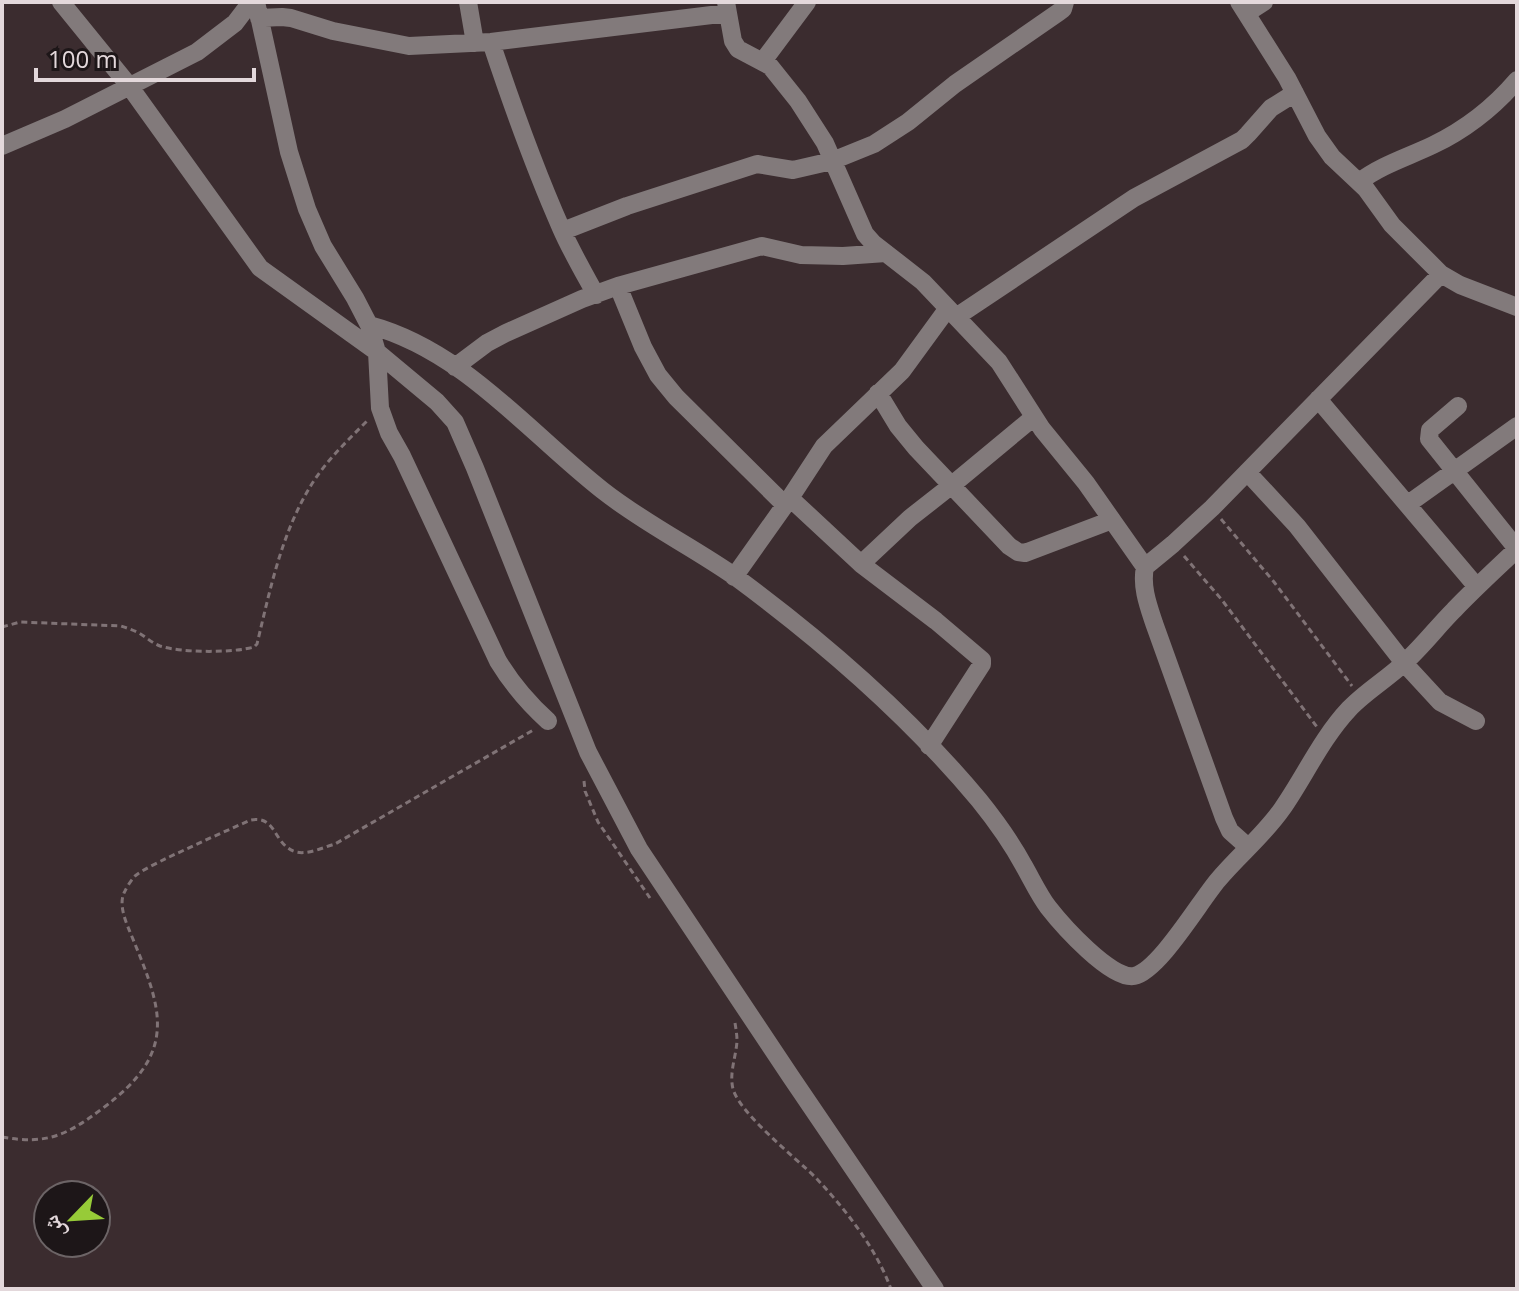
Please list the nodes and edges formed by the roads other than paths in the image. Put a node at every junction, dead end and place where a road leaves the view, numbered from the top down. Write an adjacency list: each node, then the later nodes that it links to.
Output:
1 (61, 2): 12 (street)
2 (468, 2): 9 (street)
3 (807, 2): 10 (street)
4 (1065, 2): 15 (street)
5 (1264, 2): 8 (street)
6 (255, 7): 9 (street); 12 (street); 24 (street)
7 (727, 8): 9 (street); 10 (street)
8 (1243, 8): 13 (street)
9 (483, 42): 17 (street)
10 (763, 61): 15 (street)
11 (1517, 80): 16 (street)
12 (130, 87): 14 (street); 25 (street)
13 (1295, 93): 16 (street); 23 (street)
14 (2, 146)
15 (832, 161): 17 (street); 18 (street)
16 (1359, 182): 19 (street)
17 (563, 231): 21 (street)
18 (886, 253): 20 (street); 23 (street)
19 (1441, 274): 22 (street); 28 (street)
20 (618, 286): 21 (street); 35 (street)
21 (596, 295): 26 (street)
22 (1517, 307)
23 (952, 312): 27 (street); 30 (street)
24 (369, 325): 25 (street); 26 (street)
25 (377, 352): 44 (street); 48 (street)
26 (455, 367): 41 (street)
27 (878, 393): 34 (street); 35 (street)
28 (1318, 399): 32 (street); 36 (street)
29 (1458, 406): 33 (street)
30 (1034, 417): 34 (street); 37 (street)
31 (1517, 426): 33 (street)
32 (1247, 472): 40 (street); 43 (street)
33 (1454, 472): 36 (street); 38 (street)
34 (952, 485): 37 (street); 39 (street)
35 (788, 501): 39 (street); 41 (street)
36 (1408, 504): 42 (street)
37 (1112, 520): 40 (street)
38 (1517, 549): 42 (street)
39 (861, 564): 46 (street)
40 (1145, 567): 47 (street)
41 (734, 577): 46 (street)
42 (1477, 587): 43 (street)
43 (1404, 663): 45 (street); 47 (street)
44 (548, 721)
45 (1476, 721)
46 (929, 746): 47 (street)
47 (1248, 847)
48 (935, 1289)

